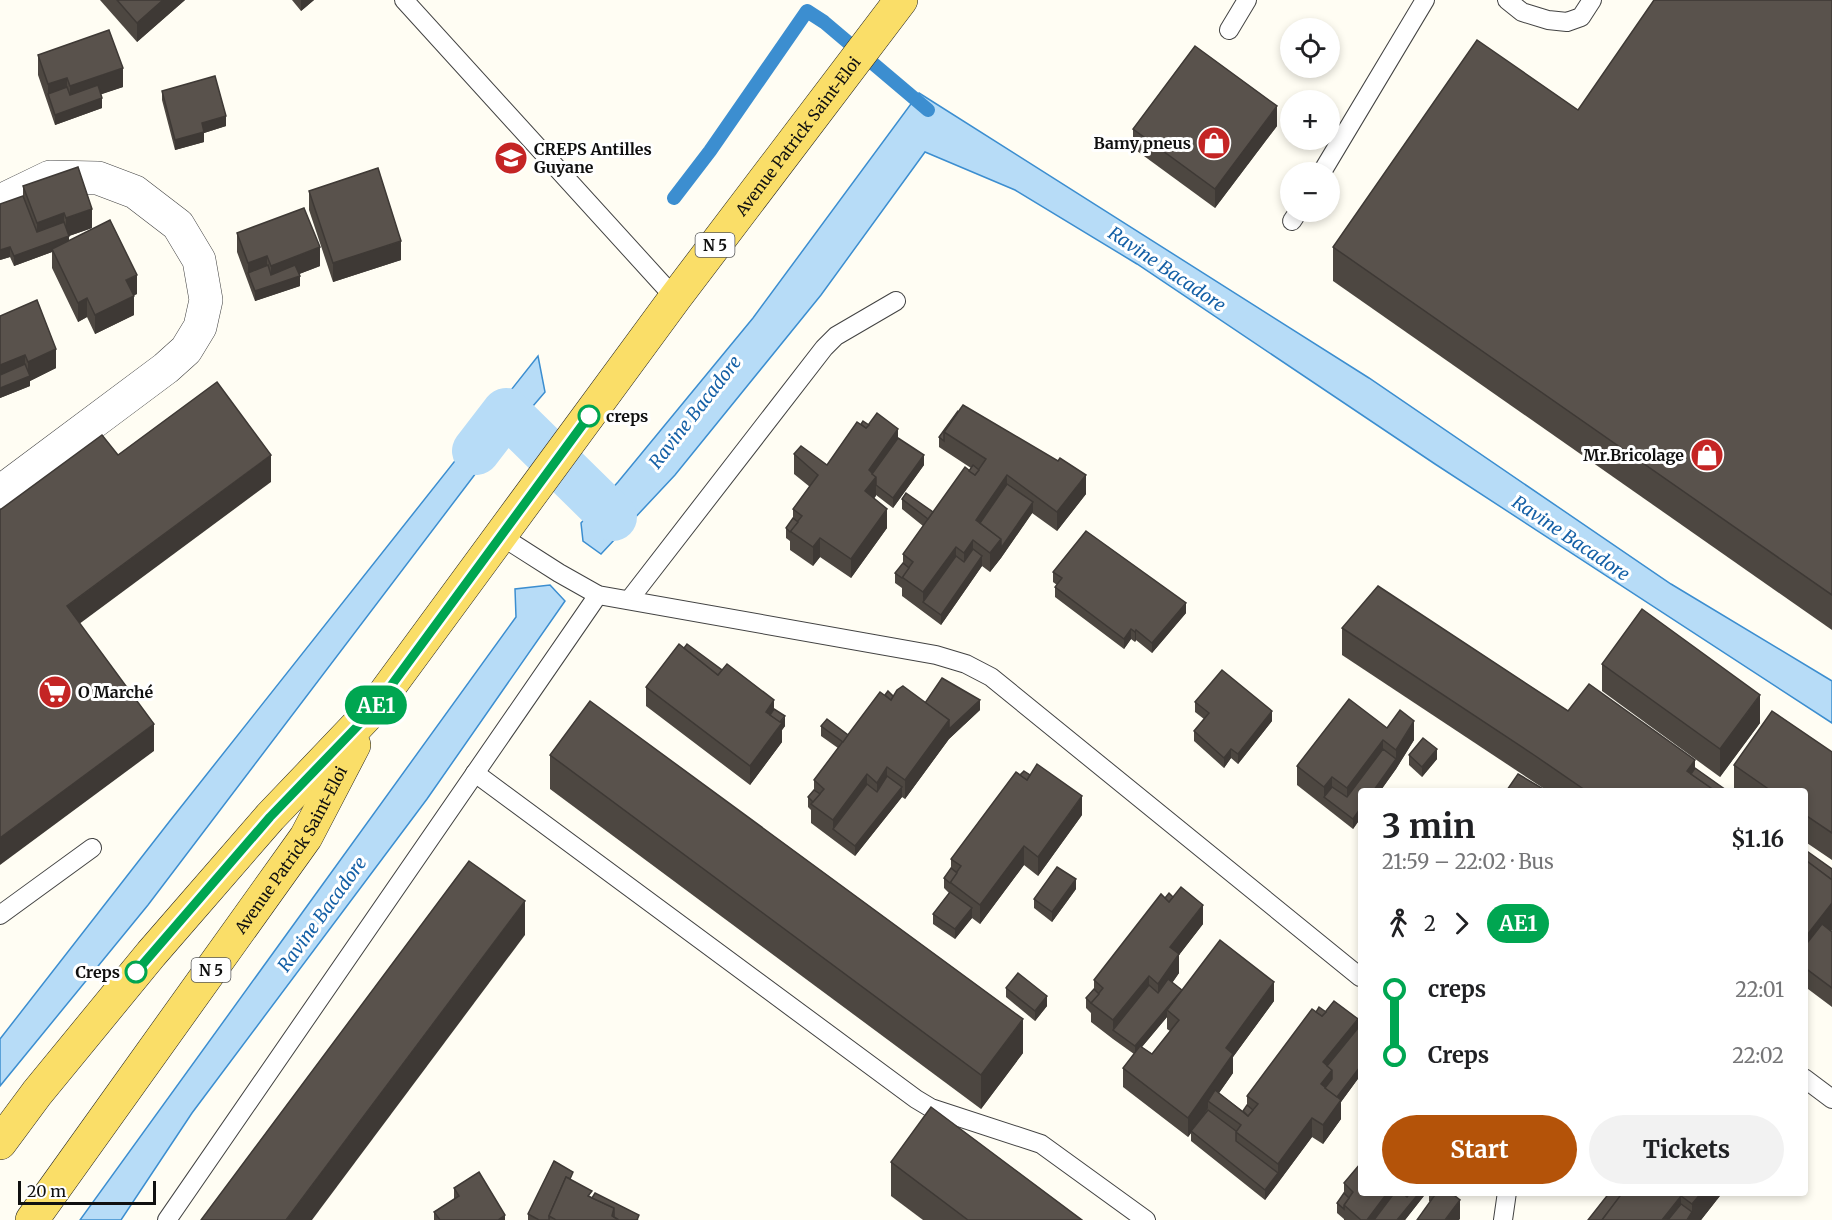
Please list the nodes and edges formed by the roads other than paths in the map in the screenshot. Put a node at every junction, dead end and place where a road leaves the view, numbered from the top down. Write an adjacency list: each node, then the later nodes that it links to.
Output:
1 (404, 0): 10 (lane)
2 (901, 0): 10 (main road, Avenue Patrick Saint-Eloi / N 5)
3 (1247, 0): 7 (lane)
4 (1425, 0): 8 (lane)
5 (1507, 0): 6 (lane)
6 (1592, 0)
7 (1229, 30)
8 (1328, 162)
9 (0, 201): 12 (street)
10 (675, 298): 13 (main road, Avenue Patrick Saint-Eloi / N 5)
11 (896, 301): 15 (lane)
12 (0, 492)
13 (501, 536): 14 (lane); 16 (main road, Avenue Patrick Saint-Eloi / N 5)
14 (598, 595): 15 (lane); 17 (lane)
15 (629, 600): 20 (lane)
16 (374, 709): 22 (main road, Avenue Patrick Saint-Eloi / N 5); 27 (main road, Avenue Patrick Saint-Eloi / N 5)
17 (475, 773): 28 (lane); 29 (lane)
18 (92, 848): 19 (lane)
19 (0, 915)
20 (1358, 975)
21 (1808, 1080): 23 (lane)
22 (37, 1094): 24 (main road); 25 (main road, Avenue Patrick Saint-Eloi / N 5)
23 (1832, 1099)
24 (0, 1117)
25 (0, 1143)
26 (1506, 1196): 30 (lane)
27 (32, 1220)
28 (167, 1220)
29 (1146, 1220)
30 (1503, 1220)

